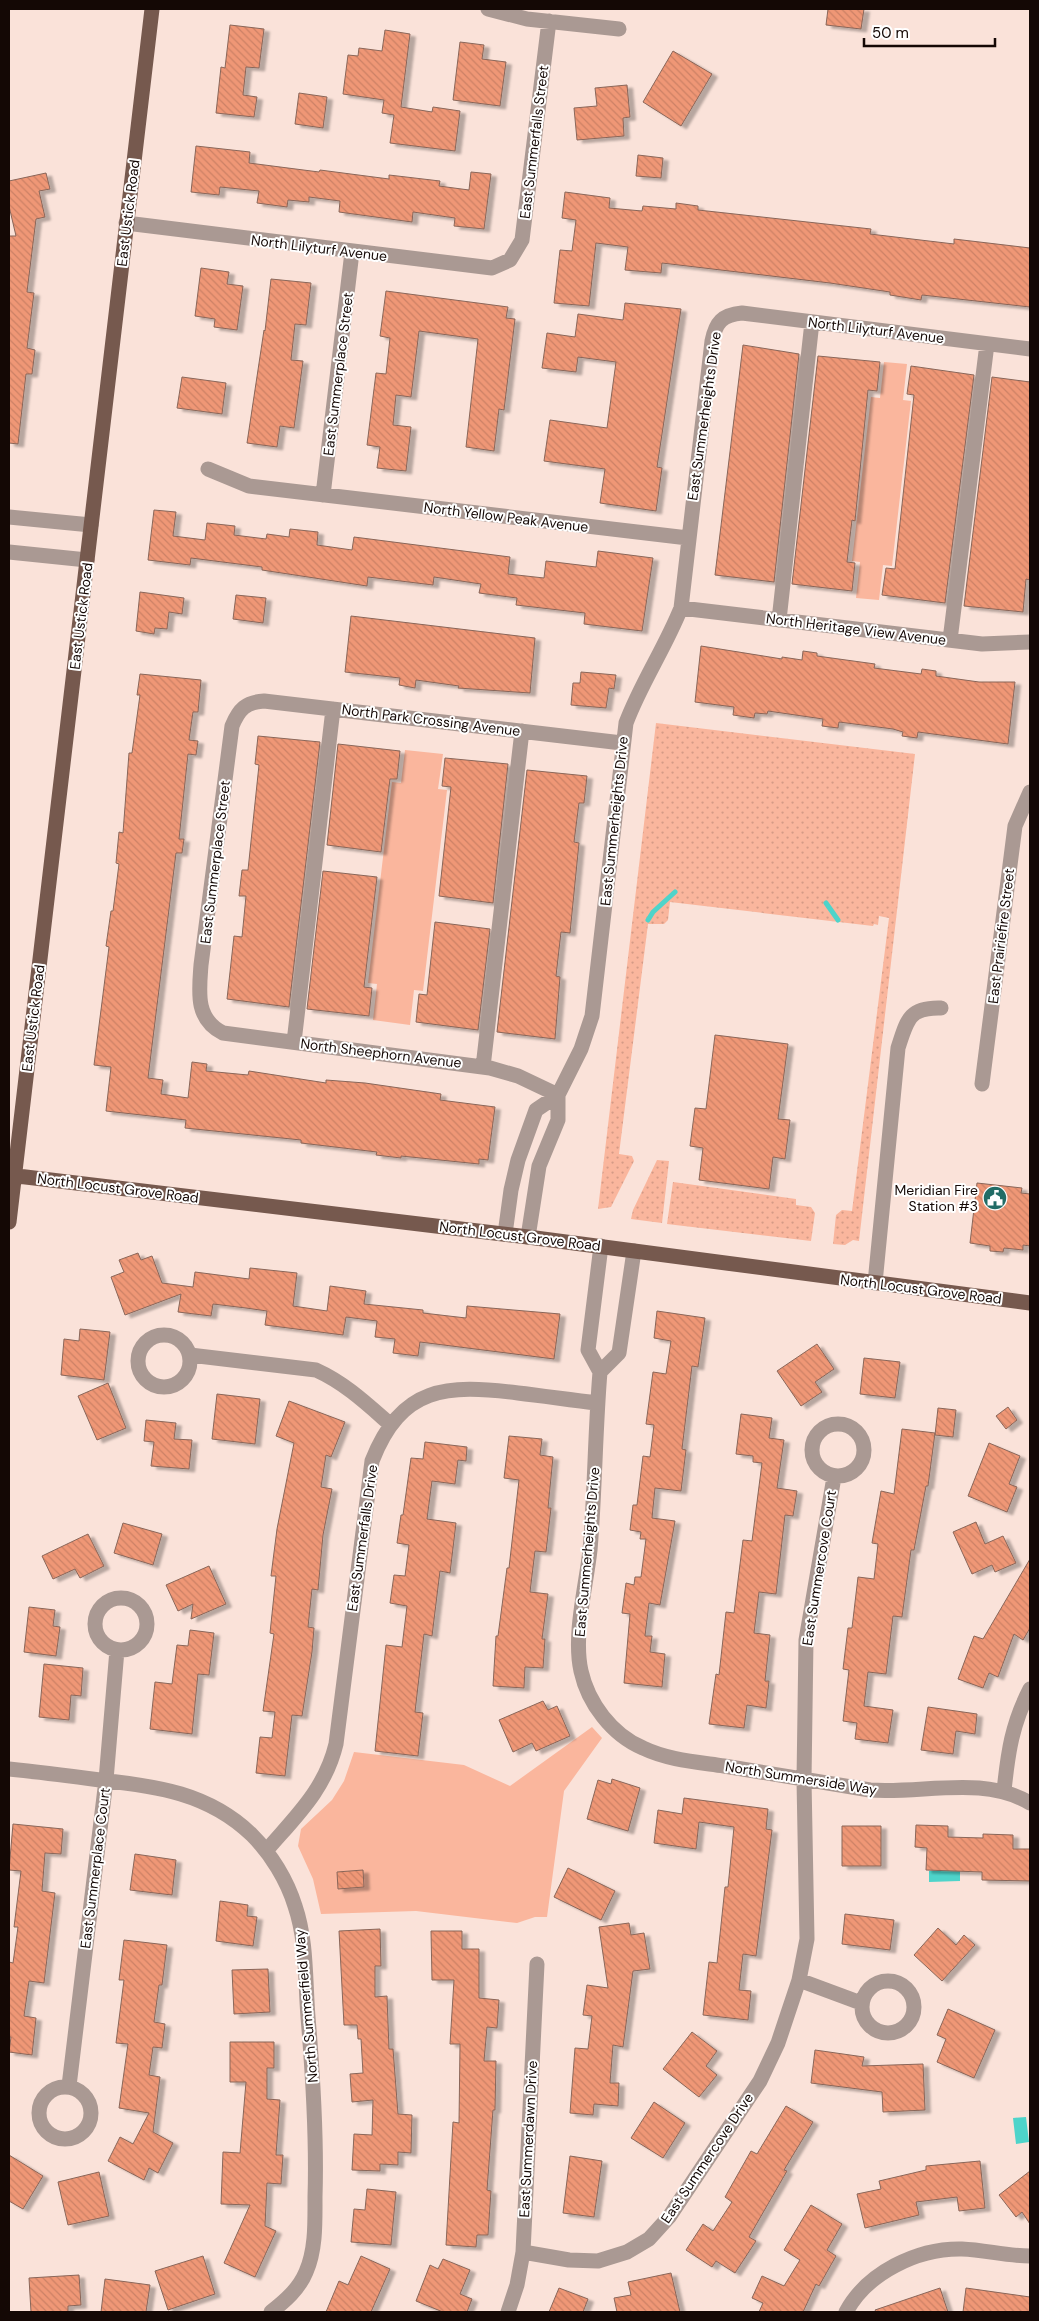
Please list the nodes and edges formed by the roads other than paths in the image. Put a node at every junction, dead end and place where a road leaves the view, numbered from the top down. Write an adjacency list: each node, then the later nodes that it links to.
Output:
1 (152, 9): 5 (main road, East Ustick Road)
2 (488, 9): 3 (street)
3 (549, 21): 4 (street); 7 (street, East Summerfalls Street)
4 (619, 29)
5 (126, 223): 6 (street, North Lilyturf Avenue); 15 (main road, East Ustick Road)
6 (352, 252): 7 (street, North Lilyturf Avenue); 13 (street, East Summerplace Street)
7 (510, 260)
8 (723, 318): 9 (street, North Lilyturf Avenue); 16 (street, East Summerheights Drive)
9 (812, 322): 10 (street, North Lilyturf Avenue); 20 (street)
10 (987, 344): 11 (street, North Lilyturf Avenue); 21 (street)
11 (1030, 349)
12 (208, 469): 13 (street, North Yellow Peak Avenue)
13 (323, 495): 16 (street, North Yellow Peak Avenue)
14 (9, 517): 15 (street)
15 (91, 525): 18 (main road, East Ustick Road)
16 (688, 538): 19 (street, East Summerheights Drive)
17 (9, 552): 18 (street)
18 (87, 560): 34 (main road, East Ustick Road)
19 (681, 608): 20 (street, North Heritage View Avenue); 26 (street, East Summerheights Drive)
20 (779, 620): 21 (street, North Heritage View Avenue)
21 (950, 640): 22 (street, North Heritage View Avenue)
22 (1030, 642)
23 (242, 708): 24 (street, North Park Crossing Avenue); 29 (street, East Summerplace Street)
24 (333, 709): 25 (street, North Park Crossing Avenue); 30 (street)
25 (522, 731): 26 (street, North Park Crossing Avenue); 31 (street)
26 (622, 743): 33 (street, East Summerheights Drive)
27 (1030, 792): 32 (street, East Prairiefire Street)
28 (942, 1008): 40 (street)
29 (205, 1018): 30 (street, North Sheephorn Avenue)
30 (294, 1042): 31 (street, North Sheephorn Avenue)
31 (483, 1067): 33 (street, North Sheephorn Avenue)
32 (982, 1084)
33 (558, 1095): 36 (street); 37 (street, East Summerheights Drive)
34 (11, 1176): 35 (main road, East Ustick Road); 36 (main road, North Locust Grove Road)
35 (9, 1222)
36 (505, 1234): 37 (main road, North Locust Grove Road)
37 (528, 1237): 38 (main road, North Locust Grove Road)
38 (601, 1246): 39 (main road, North Locust Grove Road); 43 (street)
39 (634, 1251): 40 (main road, North Locust Grove Road); 43 (street)
40 (875, 1283): 41 (main road, North Locust Grove Road)
41 (1030, 1299)
42 (190, 1355): 45 (street)
43 (600, 1372): 44 (street, East Summerheights Drive)
44 (597, 1403): 45 (street, East Summerfalls Drive); 49 (street, East Summerheights Drive)
45 (391, 1425): 55 (street, East Summerfalls Drive)
46 (834, 1477): 52 (street, East Summercove Court)
47 (116, 1650): 51 (street, East Summerplace Court)
48 (1030, 1689): 53 (street)
49 (609, 1724): 52 (street, North Summerside Way)
50 (9, 1769): 51 (street, North Summerfield Way)
51 (106, 1780): 55 (street, North Summerfield Way); 59 (street, East Summerplace Court)
52 (804, 1780): 53 (street, North Summerside Way); 57 (street, East Summercove Drive)
53 (1004, 1790): 54 (street)
54 (1030, 1804)
55 (266, 1851): 62 (street, North Summerfield Way)
56 (537, 1964): 60 (street, East Summerdawn Drive)
57 (799, 1980): 58 (street); 60 (street, East Summercove Drive)
58 (861, 2003)
59 (69, 2086)
60 (523, 2252): 63 (street, East Summerdawn Drive)
61 (1030, 2256): 64 (street)
62 (271, 2312)
63 (508, 2312)
64 (846, 2312)

